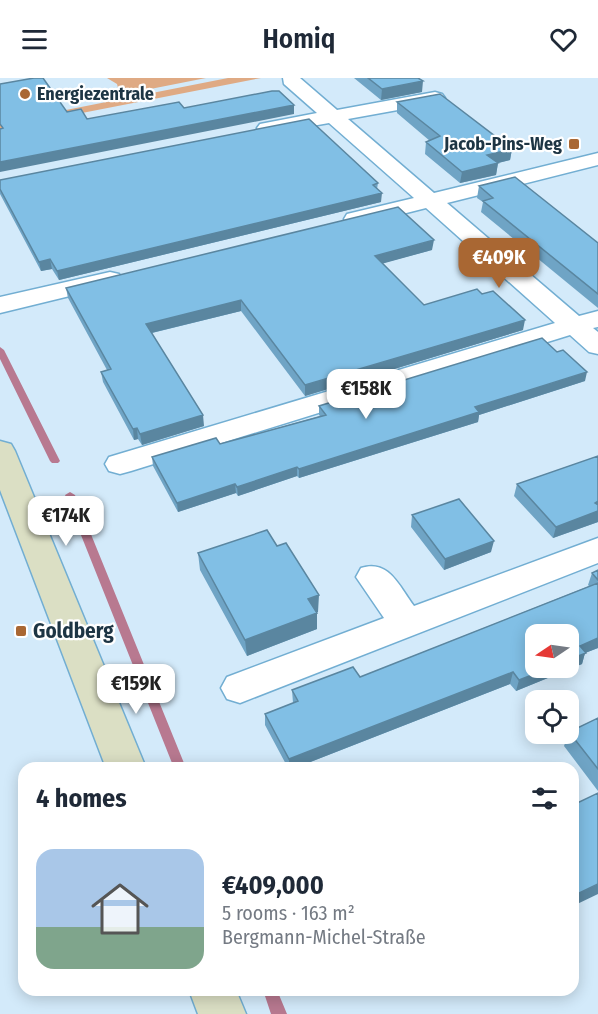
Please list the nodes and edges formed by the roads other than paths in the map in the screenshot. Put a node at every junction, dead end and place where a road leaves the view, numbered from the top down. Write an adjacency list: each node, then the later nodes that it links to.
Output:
1 (291, 80): 3 (street)
2 (435, 98): 3 (street)
3 (331, 115): 4 (street); 6 (street)
4 (251, 131)
5 (598, 159): 6 (street)
6 (428, 201): 7 (street); 10 (street)
7 (337, 224)
8 (129, 274): 9 (street)
9 (7, 303)
10 (587, 323): 11 (street); 13 (street)
11 (598, 346)
12 (0, 451): 18 (main road)
13 (120, 464)
14 (598, 550): 16 (street)
15 (373, 577): 16 (street)
16 (407, 623): 17 (street)
17 (240, 688)
18 (124, 762)
19 (214, 996): 20 (main road)
20 (222, 1014)

